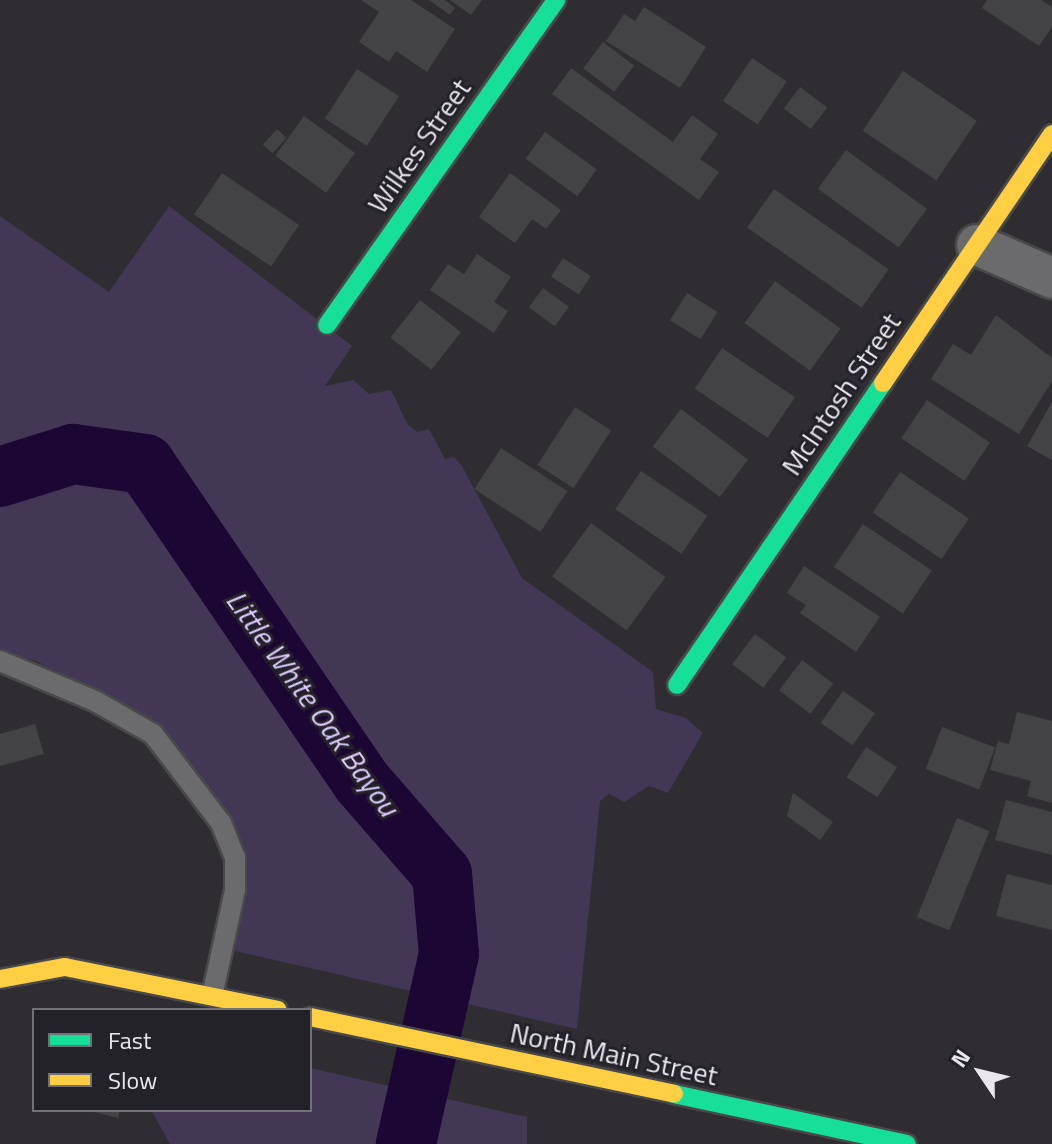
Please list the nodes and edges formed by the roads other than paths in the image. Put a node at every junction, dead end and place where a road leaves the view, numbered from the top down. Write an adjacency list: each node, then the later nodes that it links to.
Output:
1 (556, 0): 5 (street, Wilkes Street)
2 (1052, 134): 3 (street, McIntosh Street)
3 (977, 245): 4 (street); 7 (street, McIntosh Street)
4 (1052, 278)
5 (327, 325)
6 (0, 661): 9 (lane)
7 (677, 685)
8 (0, 979): 9 (street)
9 (212, 996): 10 (street)
10 (269, 1008)
11 (312, 1017): 12 (street, North Main Street)
12 (907, 1144)

